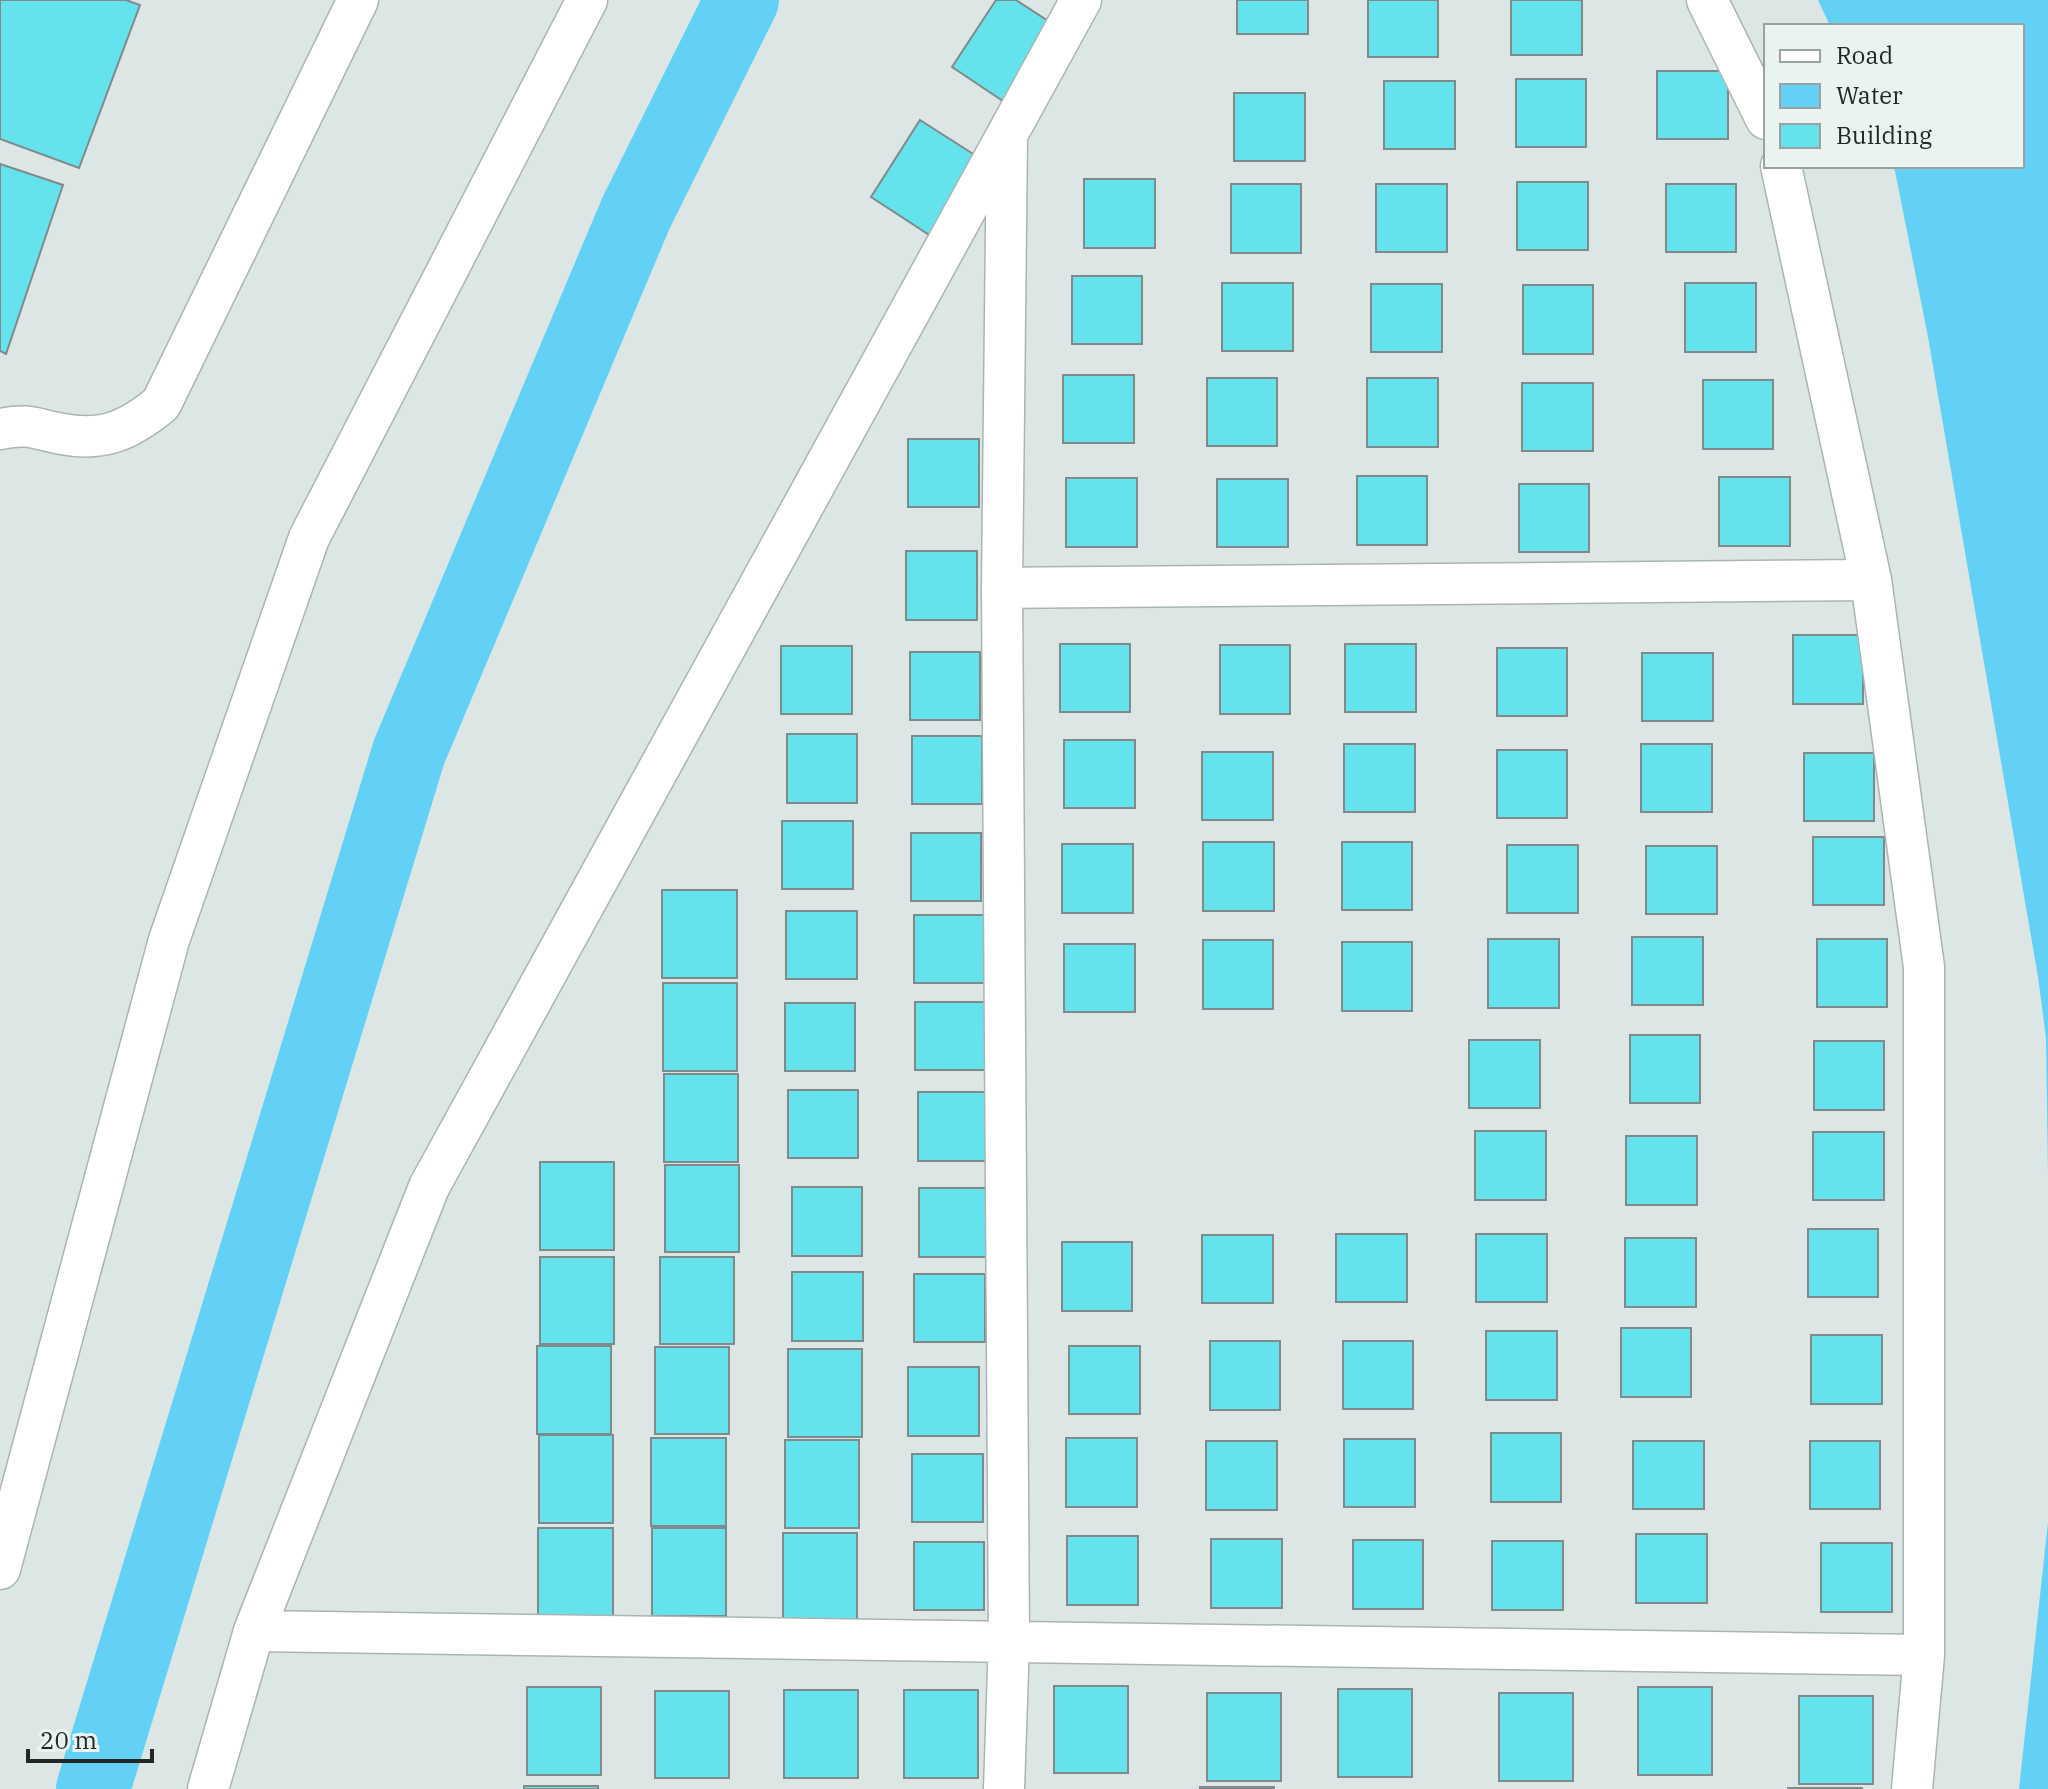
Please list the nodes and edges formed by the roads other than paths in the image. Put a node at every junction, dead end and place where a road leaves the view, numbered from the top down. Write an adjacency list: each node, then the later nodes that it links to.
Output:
1 (358, 0): 8 (street)
2 (587, 0): 11 (street)
3 (1081, 0): 6 (street)
4 (1707, 0): 5 (street)
5 (1764, 115)
6 (1007, 131): 10 (street); 12 (street)
7 (1781, 168): 9 (street)
8 (0, 429)
9 (1871, 580): 10 (street); 14 (street)
10 (1002, 588): 13 (street)
11 (0, 1569)
12 (254, 1631): 13 (street); 15 (street)
13 (1009, 1641): 14 (street); 16 (street)
14 (1924, 1655): 17 (street)
15 (208, 1789)
16 (1004, 1789)
17 (1912, 1789)

